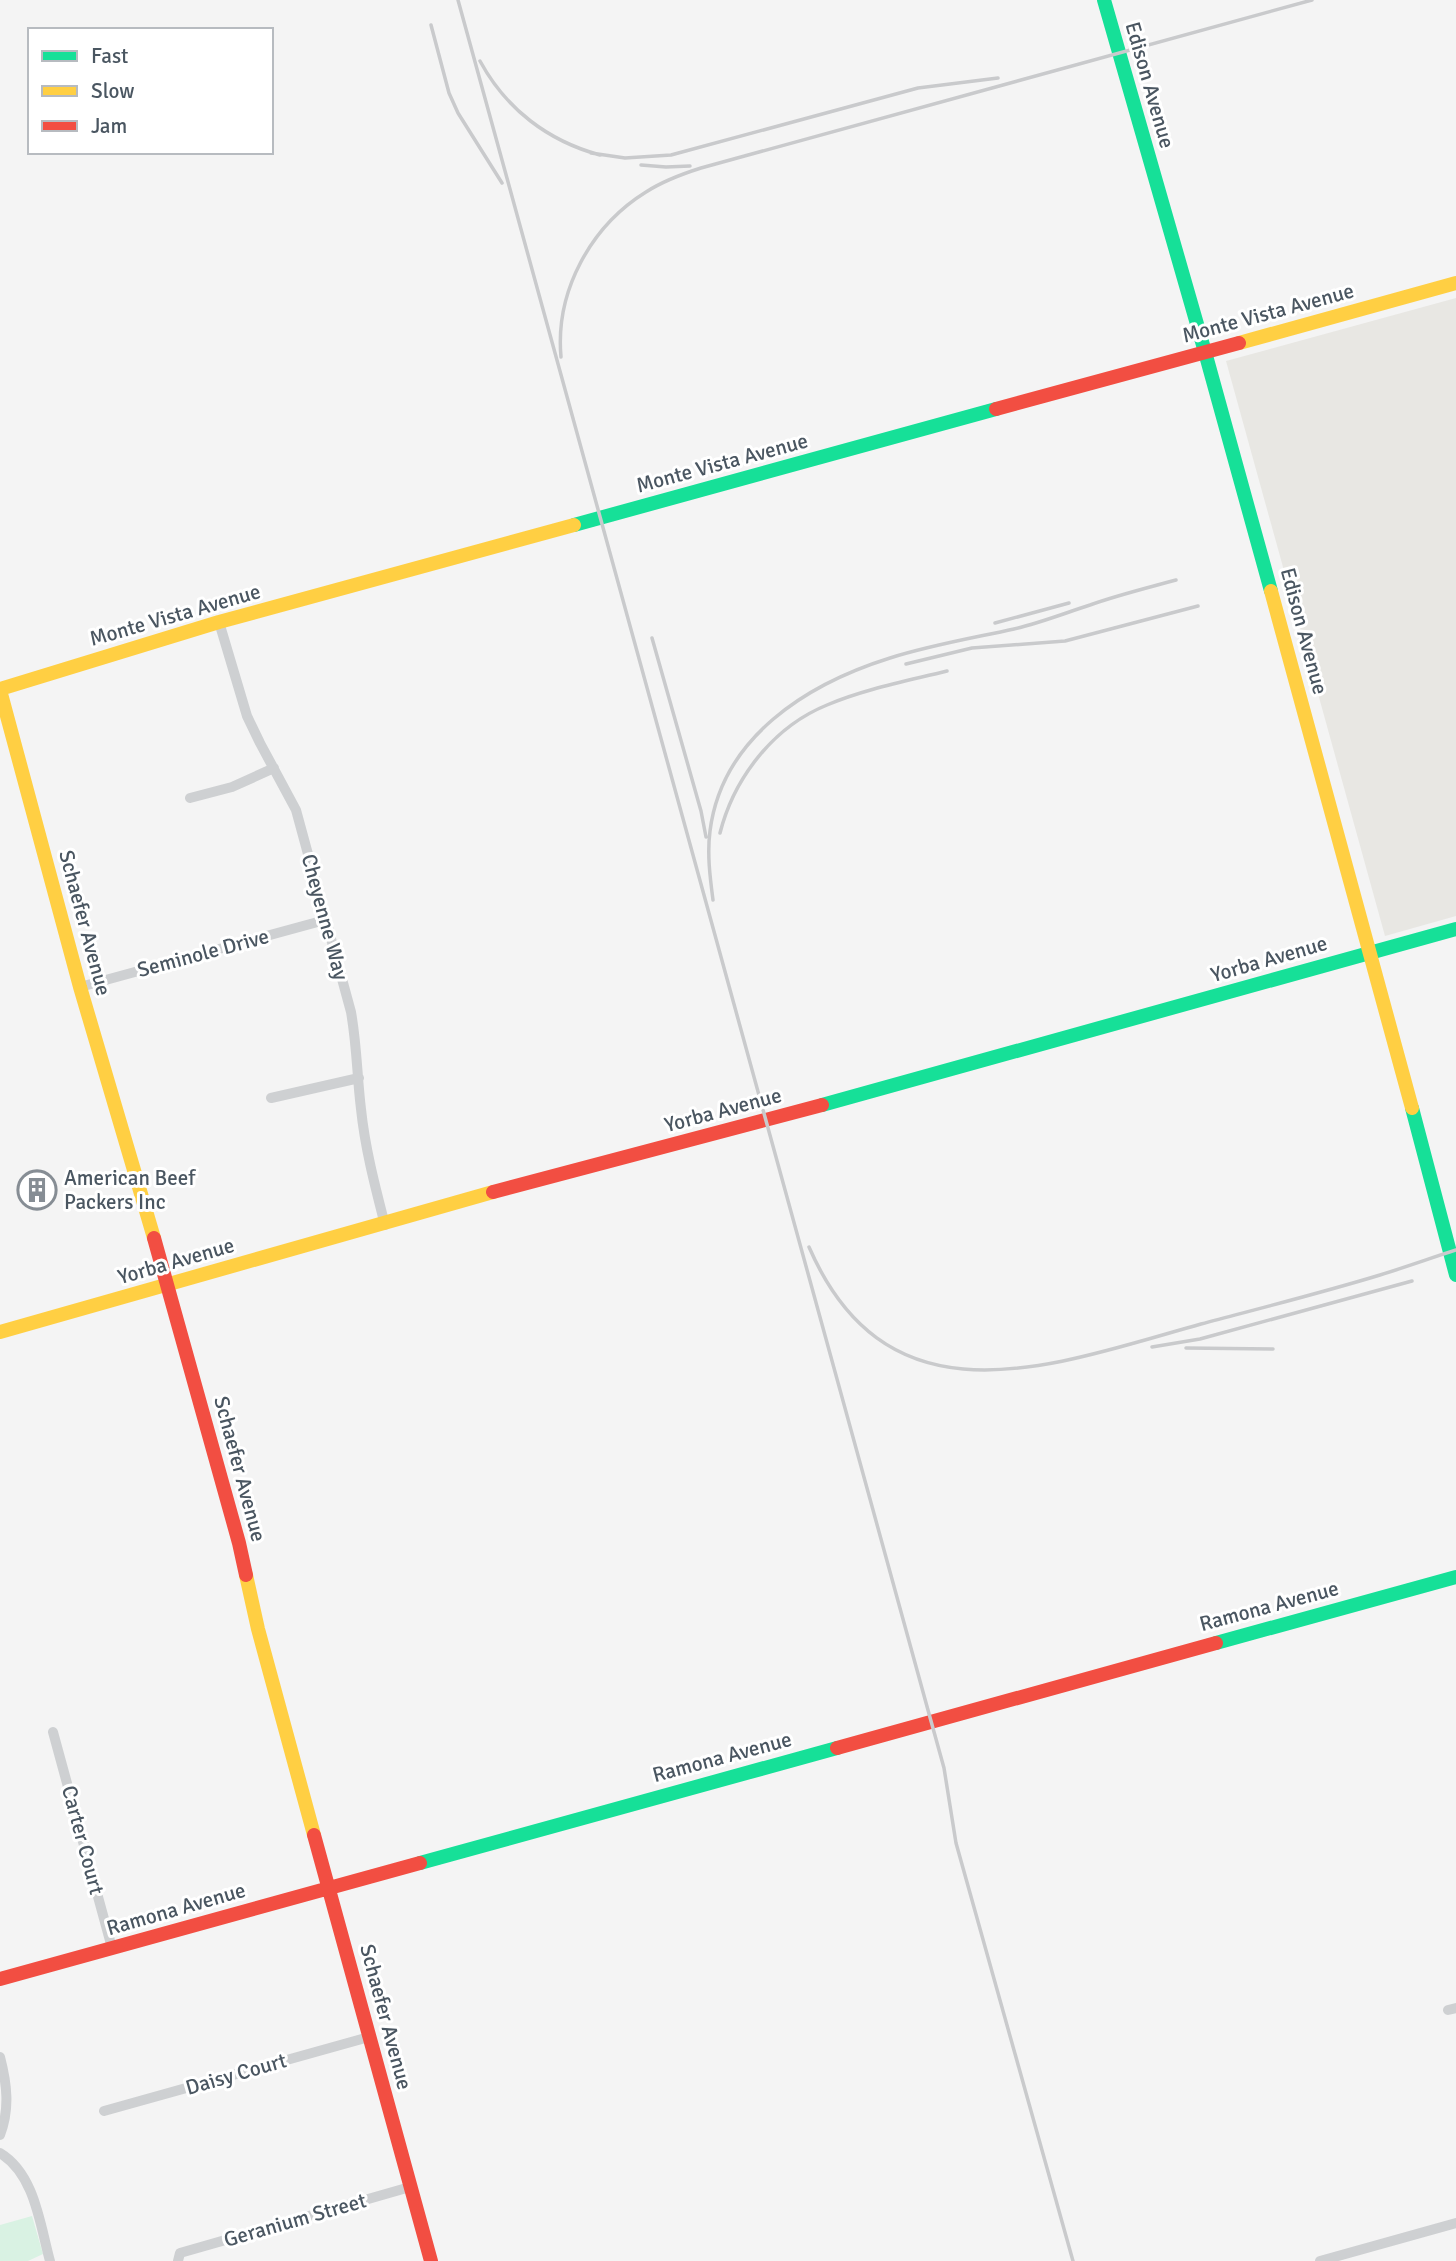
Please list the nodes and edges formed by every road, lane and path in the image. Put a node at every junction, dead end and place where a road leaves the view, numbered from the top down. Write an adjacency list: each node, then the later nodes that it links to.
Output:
1 (1104, 0): 3 (street, Edison Avenue)
2 (1456, 282): 3 (street, Monte Vista Avenue)
3 (1205, 352): 4 (street, Monte Vista Avenue); 10 (street, Edison Avenue)
4 (219, 622): 5 (street, Monte Vista Avenue); 6 (street, Cheyenne Way)
5 (0, 690): 11 (street, Schaefer Avenue)
6 (274, 768): 7 (street); 8 (street, Cheyenne Way)
7 (190, 799)
8 (326, 920): 11 (street, Seminole Drive); 12 (street, Cheyenne Way)
9 (1456, 929): 10 (street, Yorba Avenue)
10 (1370, 952): 14 (street, Yorba Avenue); 15 (street, Edison Avenue)
11 (80, 987): 16 (street, Schaefer Avenue)
12 (359, 1078): 13 (street); 14 (street, Cheyenne Way)
13 (271, 1098)
14 (385, 1224): 16 (street, Yorba Avenue)
15 (1456, 1275)
16 (168, 1286): 17 (street, Yorba Avenue); 20 (street, Schaefer Avenue)
17 (0, 1332)
18 (1456, 1577): 20 (street, Ramona Avenue)
19 (53, 1732): 21 (street, Carter Court)
20 (330, 1887): 21 (street, Ramona Avenue); 23 (street, Schaefer Avenue)
21 (113, 1948): 22 (street, Ramona Avenue)
22 (0, 1979)
23 (369, 2037): 25 (street, Daisy Court); 28 (street, Schaefer Avenue)
24 (0, 2057): 26 (street)
25 (104, 2111)
26 (0, 2135)
27 (0, 2153): 31 (street)
28 (410, 2187): 30 (street, Geranium Street); 32 (street, Schaefer Avenue)
29 (1456, 2223): 33 (street)
30 (179, 2257)
31 (50, 2261)
32 (432, 2261)
33 (1320, 2261)

